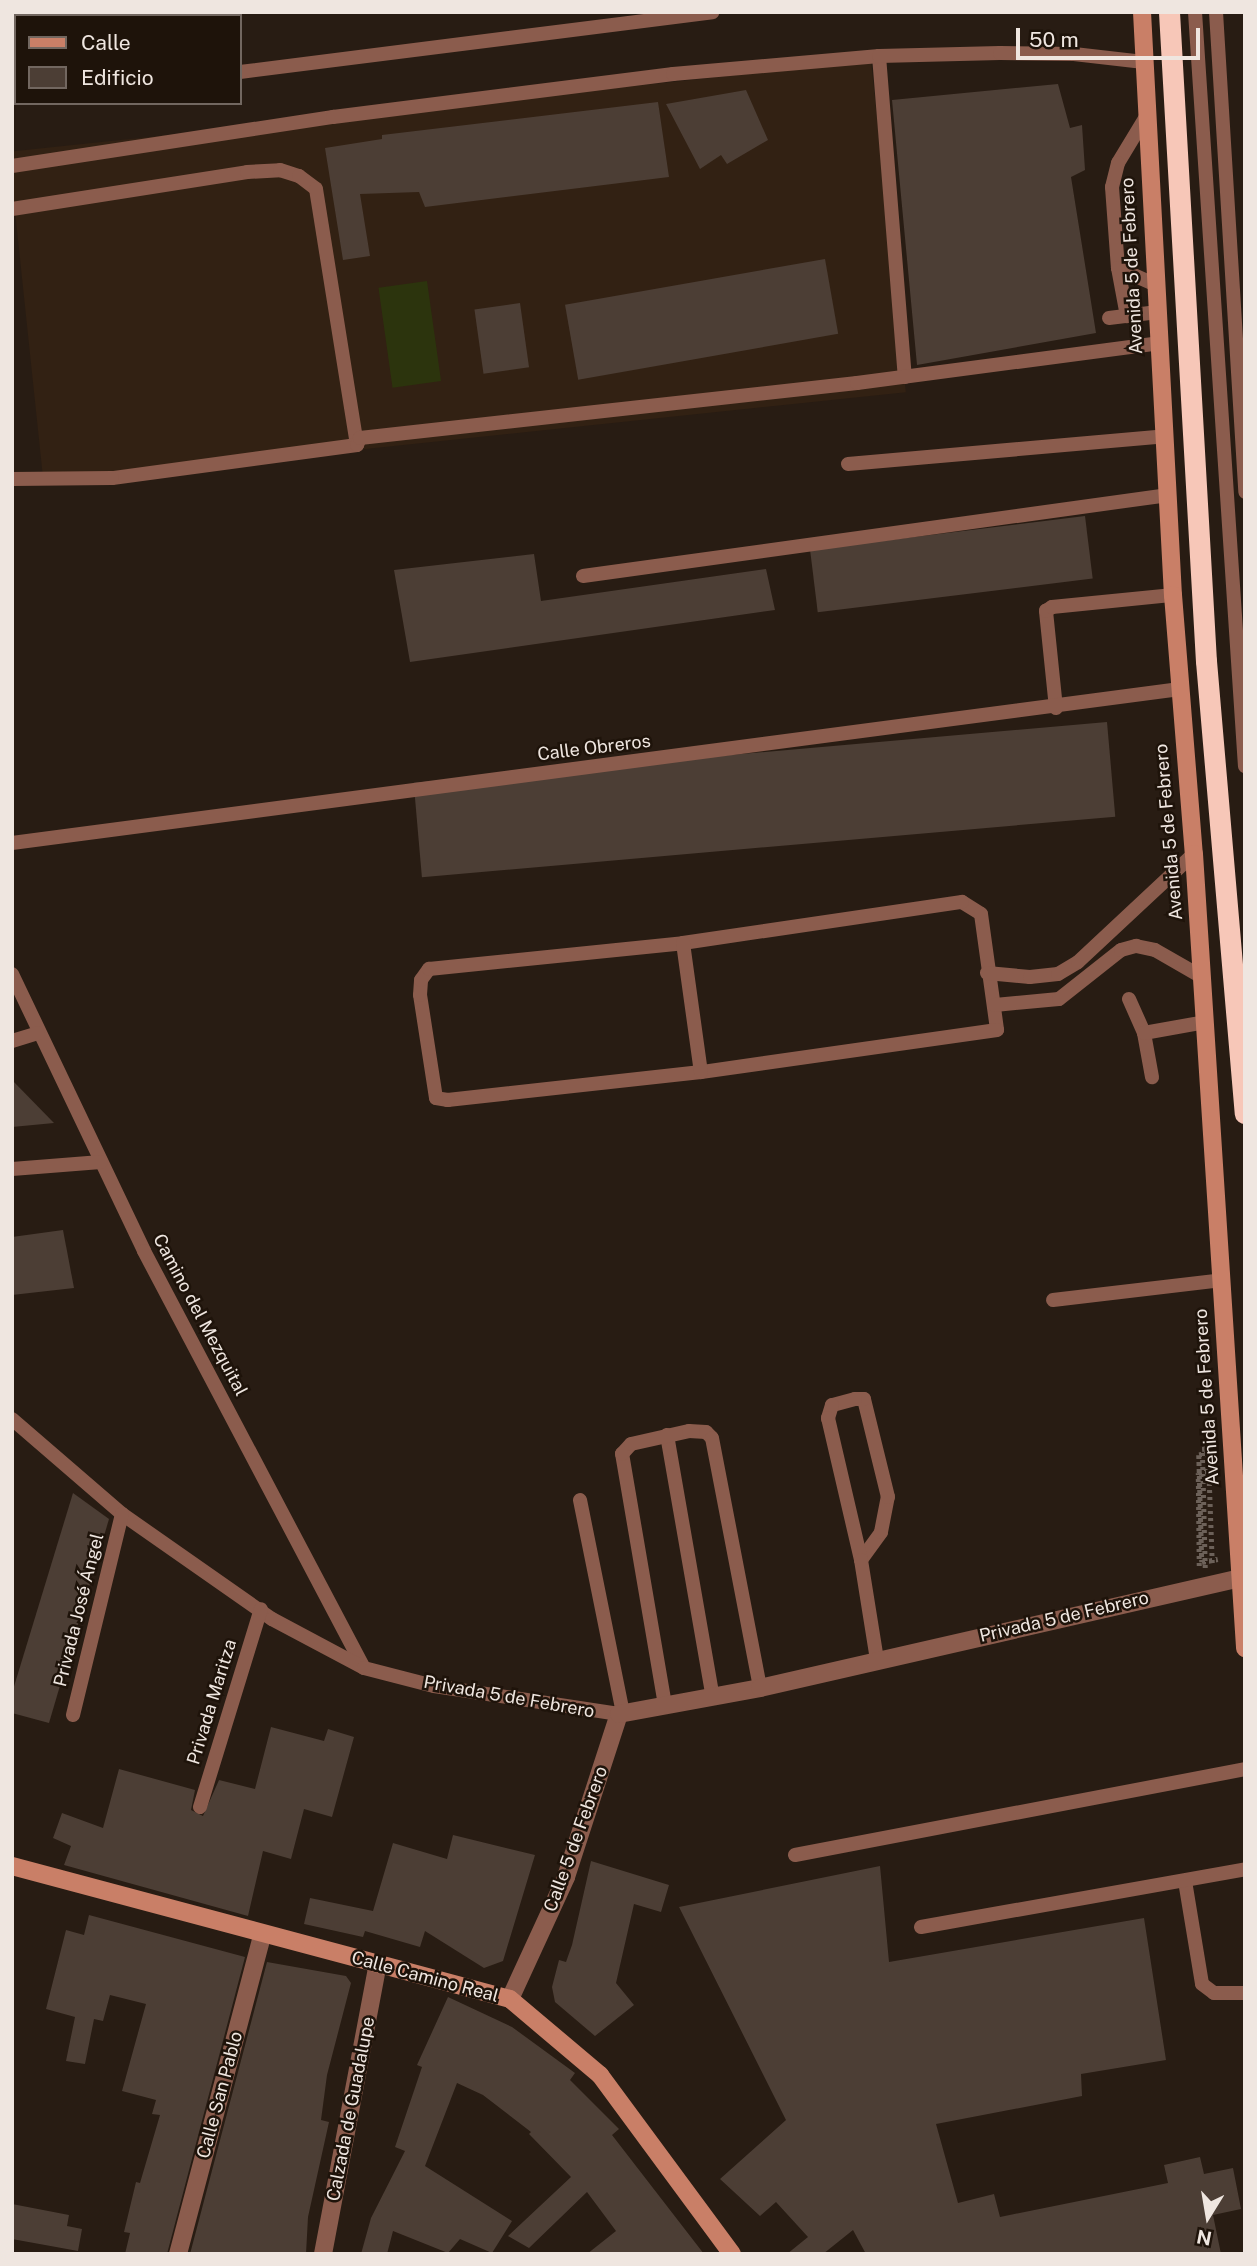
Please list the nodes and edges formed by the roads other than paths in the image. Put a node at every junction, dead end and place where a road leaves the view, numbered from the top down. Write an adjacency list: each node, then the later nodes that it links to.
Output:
1 (712, 12): 8 (lane)
2 (1142, 12): 7 (main road, Avenida 5 de Febrero)
3 (1169, 12): 44 (highway)
4 (1195, 12): 29 (lane)
5 (1216, 12): 23 (lane)
6 (879, 56): 7 (lane); 10 (lane); 18 (lane)
7 (1144, 62): 9 (main road, Avenida 5 de Febrero)
8 (242, 72)
9 (1147, 115): 12 (lane); 13 (main road, Avenida 5 de Febrero)
10 (12, 166)
11 (14, 208): 20 (lane)
12 (1118, 268): 13 (lane); 15 (lane)
13 (1156, 285): 14 (main road, Avenida 5 de Febrero)
14 (1158, 312): 15 (lane); 17 (main road, Avenida 5 de Febrero)
15 (1127, 316): 16 (lane)
16 (1109, 318)
17 (1160, 343): 18 (lane); 19 (main road, Avenida 5 de Febrero)
18 (905, 377): 20 (lane)
19 (1165, 436): 21 (lane); 24 (main road, Avenida 5 de Febrero)
20 (358, 445): 22 (lane)
21 (848, 464)
22 (12, 479)
23 (1245, 492)
24 (1168, 495): 25 (lane); 26 (main road, Avenida 5 de Febrero)
25 (583, 576)
26 (1173, 595): 27 (main road, Avenida 5 de Febrero); 28 (lane)
27 (1180, 689): 28 (lane, Calle Obreros); 31 (main road, Avenida 5 de Febrero)
28 (1056, 708): 30 (lane, Calle Obreros)
29 (1245, 766)
30 (12, 843)
31 (1194, 854): 33 (lane); 35 (main road, Avenida 5 de Febrero)
32 (683, 943): 33 (lane); 42 (lane); 42 (lane)
33 (987, 973): 37 (lane)
34 (12, 974): 39 (lane, Camino del Mezquital)
35 (1202, 977): 37 (lane); 38 (main road, Avenida 5 de Febrero)
36 (1129, 999): 40 (lane)
37 (995, 1006): 42 (lane)
38 (1206, 1022): 40 (lane); 47 (main road, Avenida 5 de Febrero)
39 (38, 1033): 41 (lane); 45 (lane, Camino del Mezquital)
40 (1144, 1033): 43 (lane)
41 (12, 1041)
42 (701, 1072)
43 (1152, 1077)
44 (1245, 1113)
45 (101, 1162): 46 (lane); 58 (lane, Camino del Mezquital)
46 (12, 1169)
47 (1222, 1280): 48 (lane); 54 (main road, Avenida 5 de Febrero)
48 (1053, 1300)
49 (12, 1419): 52 (lane, Privada 5 de Febrero)
50 (667, 1435): 59 (lane); 60 (lane); 61 (lane)
51 (580, 1500): 62 (lane)
52 (122, 1514): 55 (lane, Privada 5 de Febrero); 63 (lane, Privada José Ángel)
53 (861, 1560): 53 (lane); 57 (lane)
54 (1241, 1578): 56 (main road, Avenida 5 de Febrero); 57 (street, Privada 5 de Febrero)
55 (261, 1609): 58 (lane, Privada 5 de Febrero); 65 (lane, Privada Maritza)
56 (1245, 1648)
57 (877, 1660): 59 (street, Privada 5 de Febrero)
58 (364, 1668): 62 (lane, Privada 5 de Febrero)
59 (760, 1688): 60 (street, Privada 5 de Febrero)
60 (713, 1698): 61 (street, Privada 5 de Febrero)
61 (665, 1705): 62 (street, Privada 5 de Febrero)
62 (621, 1714): 74 (street, Calle 5 de Febrero)
63 (73, 1715)
64 (1245, 1769): 66 (lane)
65 (200, 1807)
66 (795, 1855)
67 (12, 1866): 71 (main road, Calle Camino Real)
68 (1245, 1868): 69 (lane)
69 (1185, 1881): 70 (lane); 73 (lane)
70 (921, 1927)
71 (262, 1937): 72 (main road, Calle Camino Real); 75 (street, Calle San Pablo)
72 (378, 1964): 74 (main road, Calle Camino Real); 76 (street, Calzada de Guadalupe)
73 (1245, 1993)
74 (510, 2000): 77 (main road, Calle Camino Real)
75 (178, 2254)
76 (323, 2254)
77 (732, 2254)

